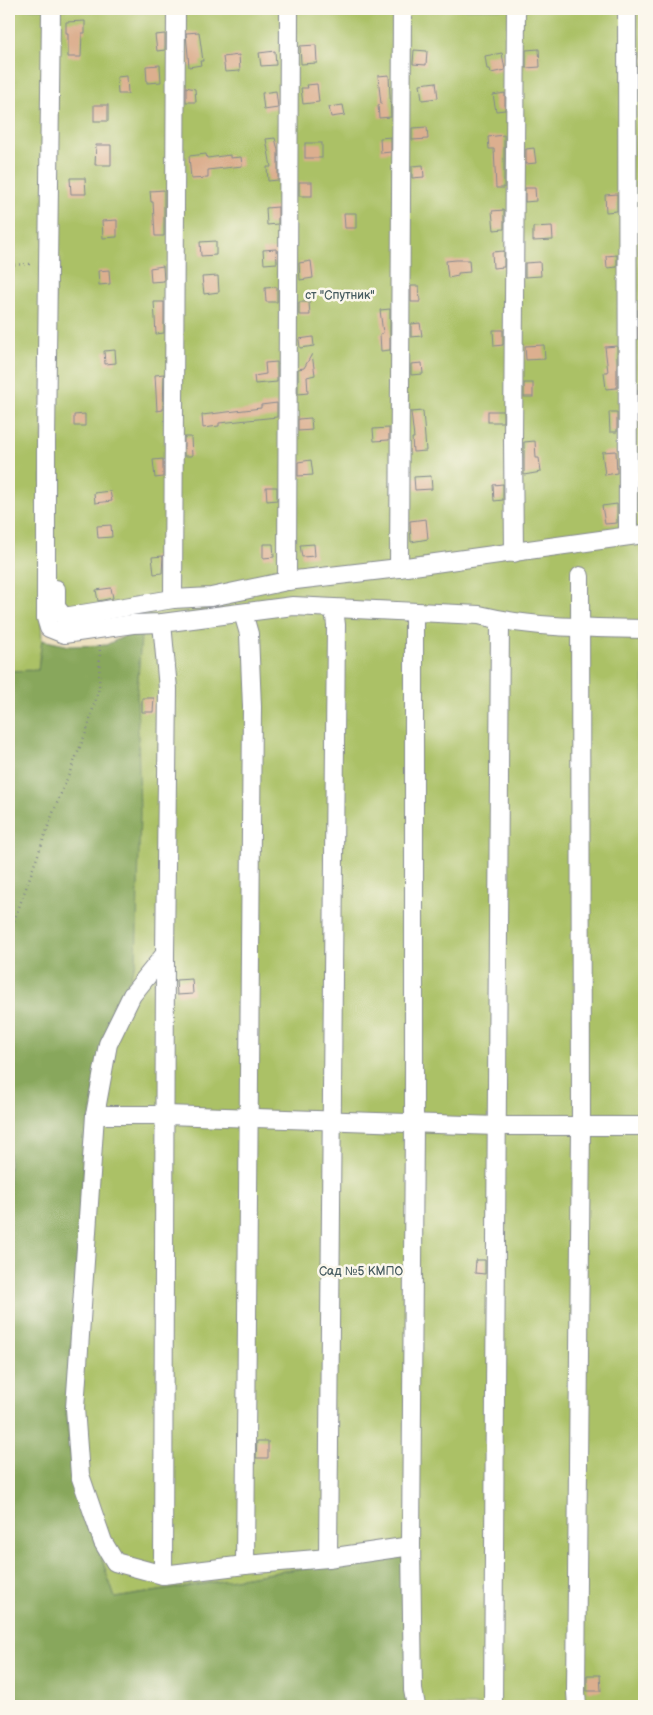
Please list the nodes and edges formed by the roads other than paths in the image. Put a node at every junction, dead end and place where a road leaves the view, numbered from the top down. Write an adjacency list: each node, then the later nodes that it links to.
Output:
1 (51, 9): 18 (street)
2 (62, 9): 13 (street)
3 (176, 9): 13 (street)
4 (289, 9): 12 (street)
5 (402, 9): 10 (street)
6 (516, 9): 9 (street)
7 (627, 9): 8 (street)
8 (636, 535): 9 (street)
9 (514, 553): 10 (street)
10 (400, 568): 12 (street)
11 (580, 576): 19 (street)
12 (287, 581): 13 (street)
13 (173, 599)
14 (334, 609): 15 (street); 16 (street); 25 (street)
15 (243, 613): 18 (street); 24 (street)
16 (414, 613): 17 (street); 26 (street)
17 (500, 620): 19 (street); 27 (street)
18 (162, 623): 21 (street)
19 (581, 628): 20 (street); 28 (street)
20 (644, 629)
21 (165, 954): 22 (street); 23 (street)
22 (95, 1115): 23 (street); 33 (street)
23 (166, 1115): 24 (street); 33 (street)
24 (249, 1118): 25 (street); 32 (street)
25 (332, 1120): 26 (street); 31 (street)
26 (414, 1123): 27 (street); 30 (street)
27 (497, 1126): 28 (street); 35 (street)
28 (581, 1126): 29 (street); 36 (street)
29 (644, 1126)
30 (411, 1546): 31 (street); 34 (street)
31 (328, 1558): 32 (street)
32 (245, 1565): 33 (street)
33 (163, 1576)
34 (416, 1706)
35 (492, 1706)
36 (578, 1706)

